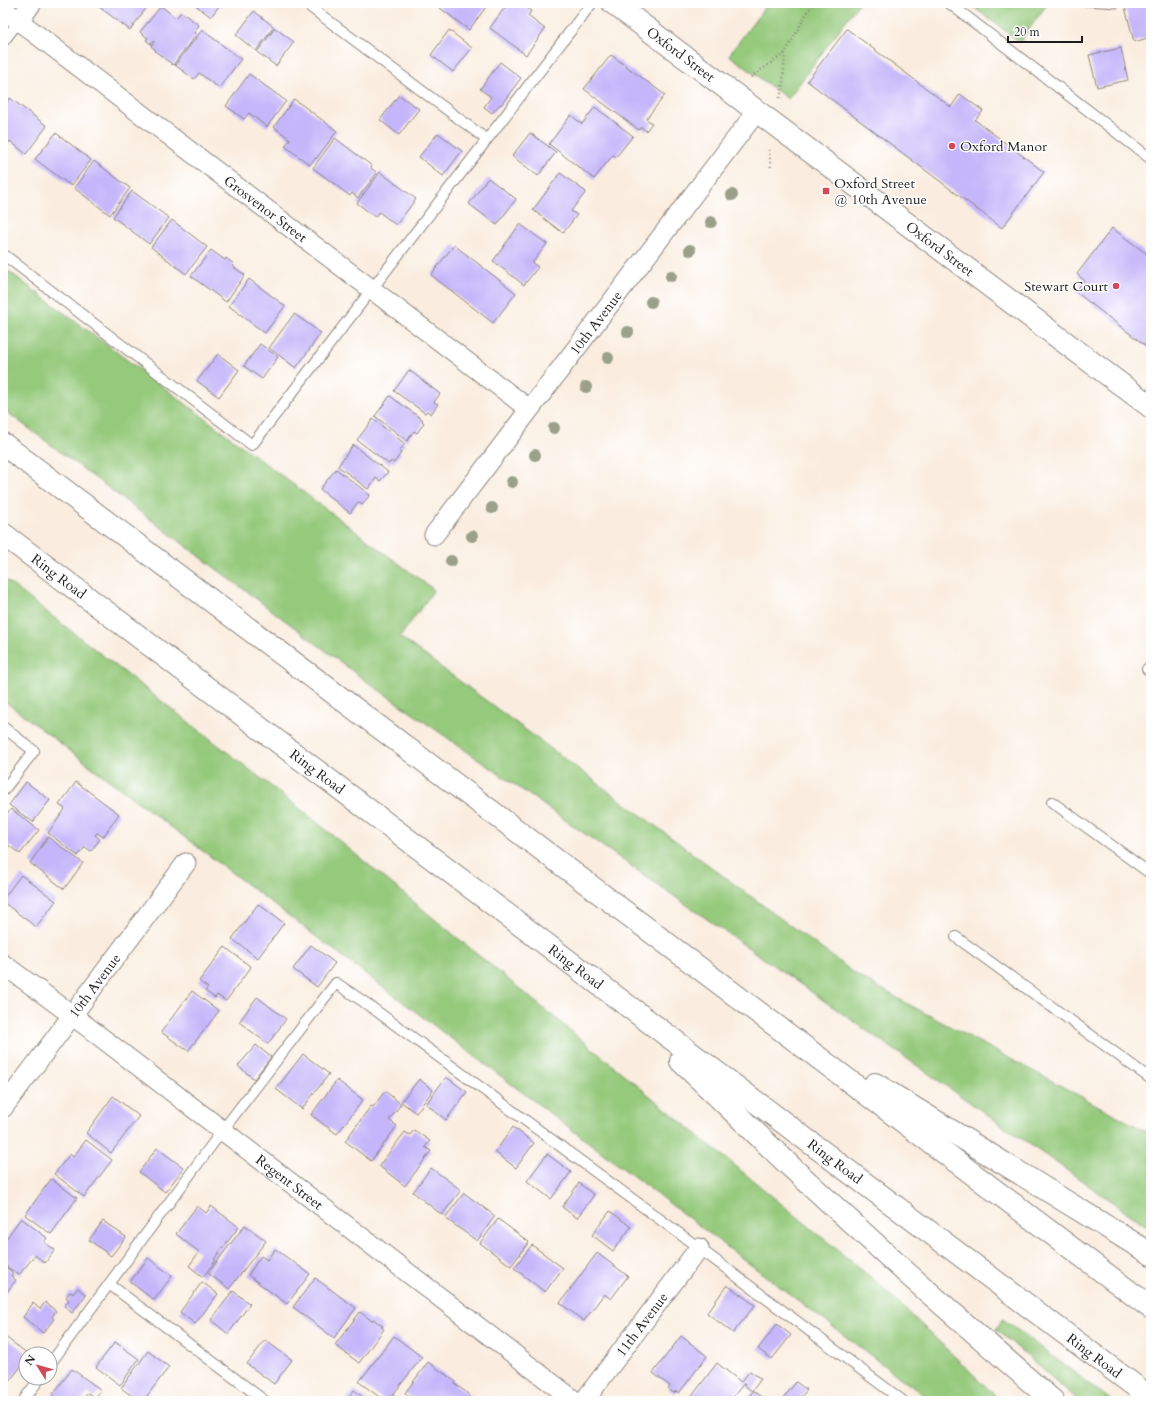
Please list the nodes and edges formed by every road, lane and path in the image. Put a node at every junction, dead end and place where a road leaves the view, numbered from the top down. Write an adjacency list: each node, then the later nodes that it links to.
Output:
1 (32, 3): 8 (street)
2 (305, 3): 13 (lane)
3 (592, 3): 13 (lane)
4 (614, 3): 11 (main road, Oxford Street)
5 (814, 3): 10 (path)
6 (949, 3): 14 (lane)
7 (3, 9): 8 (street, Grosvenor Street)
8 (19, 21): 9 (lane); 16 (street, Grosvenor Street)
9 (3, 42)
10 (785, 53): 11 (path); 12 (path)
11 (730, 91): 12 (main road, Oxford Street)
12 (766, 118): 17 (main road, Oxford Street); 18 (street, 10th Avenue)
13 (486, 139): 16 (lane)
14 (1151, 159)
15 (3, 254): 16 (lane)
16 (372, 289): 18 (street, Grosvenor Street)
17 (1151, 407)
18 (529, 409): 21 (street, 10th Avenue)
19 (3, 444): 30 (main road)
20 (3, 534): 29 (main road, Ring Road)
21 (434, 535)
22 (3, 727): 23 (lane)
23 (3, 791)
24 (1052, 802): 26 (lane)
25 (186, 863): 31 (street, 10th Avenue)
26 (1151, 874)
27 (956, 937): 32 (lane)
28 (3, 964): 31 (street, Regent Street)
29 (616, 997): 41 (main road, Ring Road); 47 (main road)
30 (754, 1010): 36 (main road); 38 (main road)
31 (72, 1015): 33 (street, 10th Avenue); 34 (street, Regent Street)
32 (1151, 1079)
33 (3, 1108)
34 (222, 1131): 35 (lane); 37 (lane); 44 (street, Regent Street)
35 (699, 1248): 45 (street, 11th Avenue); 46 (lane)
36 (1151, 1254)
37 (109, 1284): 39 (lane); 43 (lane)
38 (1151, 1308)
39 (58, 1353)
40 (34, 1386): 42 (lane)
41 (1151, 1398)
42 (23, 1401)
43 (264, 1401)
44 (575, 1401)
45 (584, 1401)
46 (903, 1401)
47 (1053, 1401)

